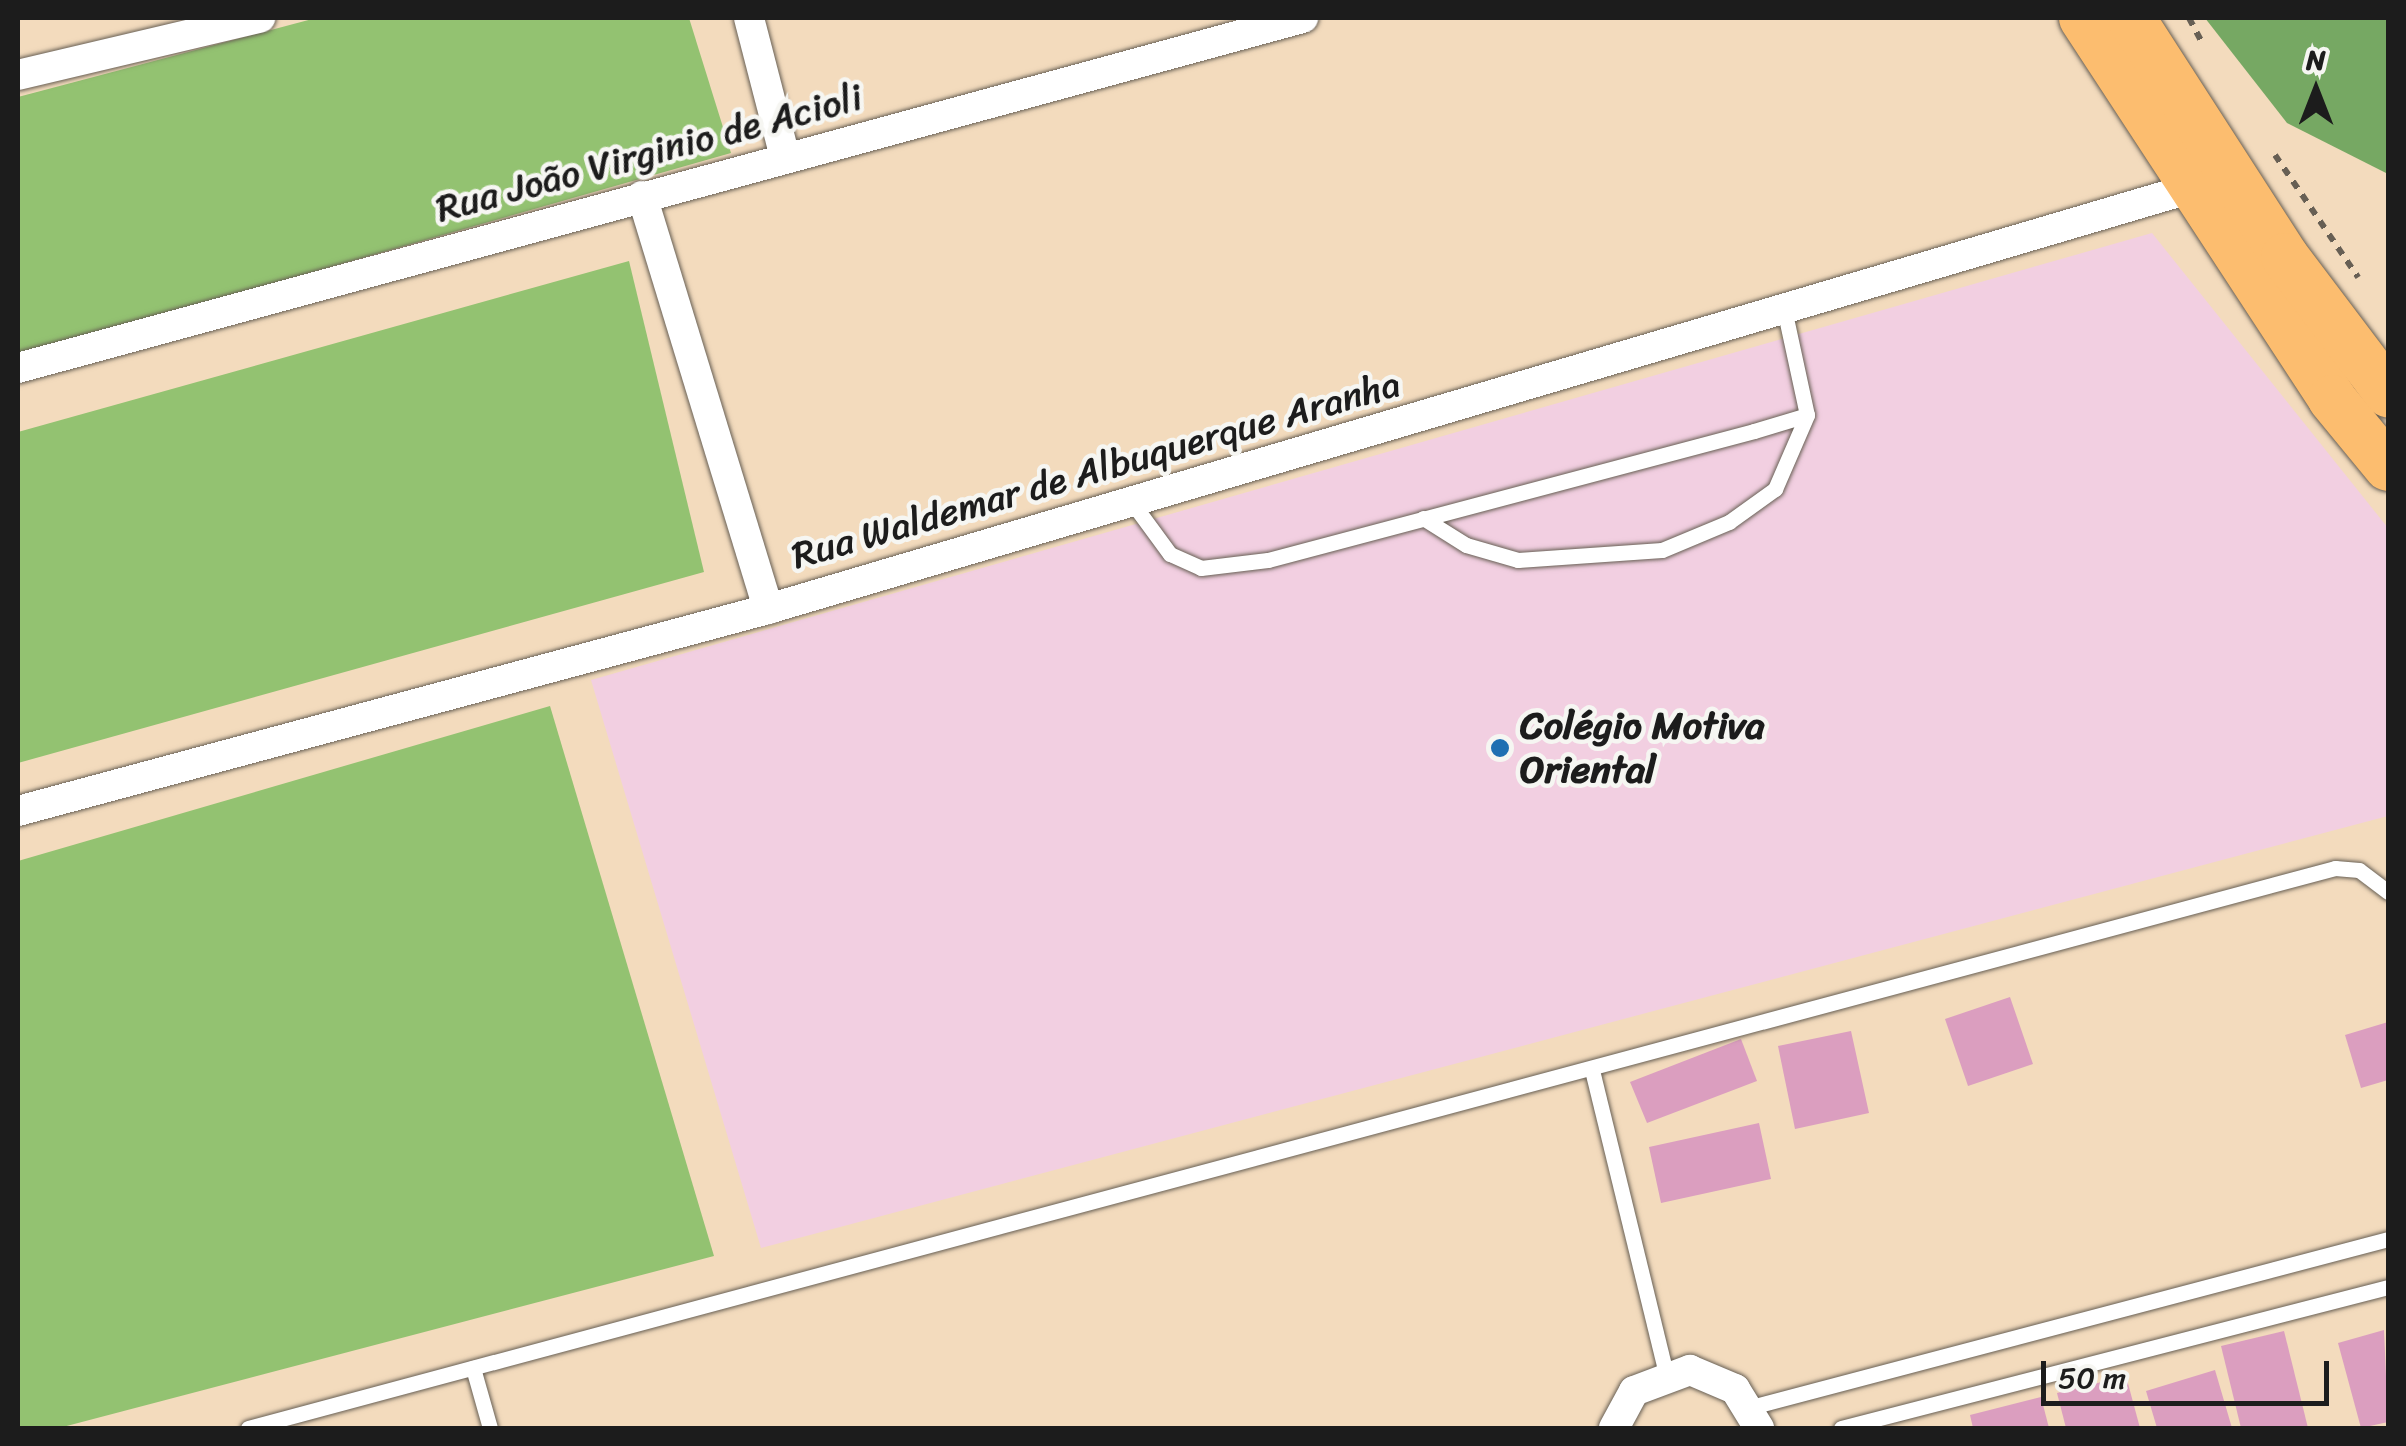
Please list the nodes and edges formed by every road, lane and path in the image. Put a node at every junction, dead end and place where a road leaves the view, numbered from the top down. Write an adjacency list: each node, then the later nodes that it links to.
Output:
1 (260, 18): 8 (street)
2 (749, 18): 10 (street)
3 (1303, 18): 10 (street, Rua João Virginio de Acioli)
4 (2084, 18): 11 (main road)
5 (2131, 18): 16 (main road)
6 (2189, 18): 7 (path)
7 (2207, 52)
8 (18, 75)
9 (2271, 150): 13 (path)
10 (785, 157): 12 (street, Rua João Virginio de Acioli)
11 (2192, 188): 14 (street, Rua Waldemar de Albuquerque Aranha); 18 (main road)
12 (642, 196): 15 (street, Rua João Virginio de Acioli); 21 (street)
13 (2370, 294)
14 (1784, 308): 17 (lane); 19 (street, Rua Waldemar de Albuquerque Aranha)
15 (18, 368)
16 (2388, 394)
17 (1807, 415): 20 (lane); 20 (lane)
18 (2388, 467)
19 (1131, 501): 20 (lane); 21 (street, Rua Waldemar de Albuquerque Aranha)
20 (1423, 518)
21 (768, 609): 22 (street, Rua Waldemar de Albuquerque Aranha)
22 (18, 812)
23 (2388, 892): 24 (lane)
24 (1592, 1070): 27 (lane); 28 (lane)
25 (2388, 1239): 29 (lane)
26 (2388, 1287): 33 (lane)
27 (474, 1368): 30 (lane); 31 (lane)
28 (1666, 1374): 29 (street); 32 (street)
29 (1755, 1418)
30 (248, 1428)
31 (490, 1428)
32 (1614, 1428)
33 (1841, 1428)

